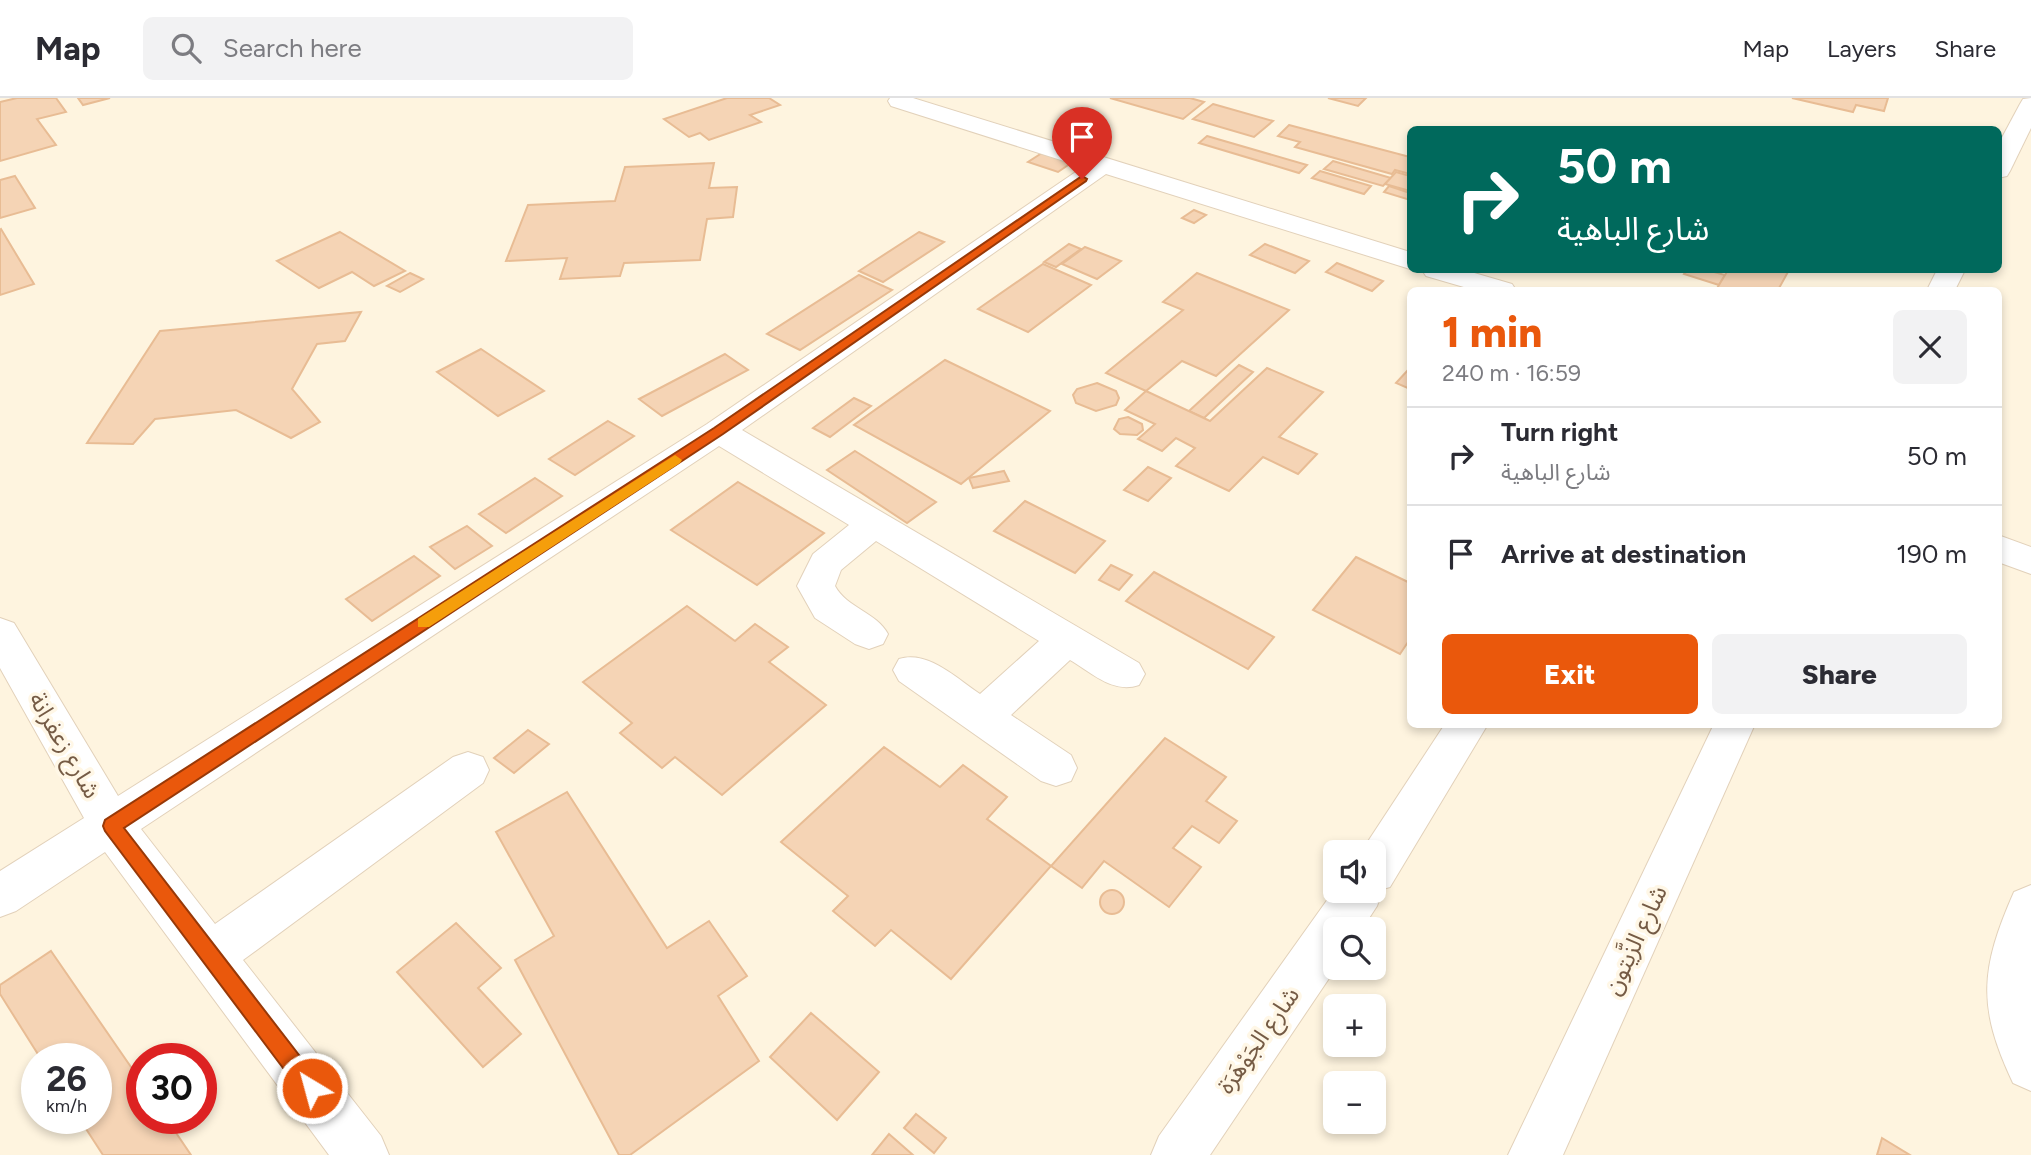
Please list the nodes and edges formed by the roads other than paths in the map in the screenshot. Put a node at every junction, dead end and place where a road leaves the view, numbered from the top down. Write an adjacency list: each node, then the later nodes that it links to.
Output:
1 (899, 101): 3 (street)
2 (2031, 104): 4 (street)
3 (1105, 163): 5 (street); 8 (street)
4 (2002, 163)
5 (1407, 260)
6 (1446, 273): 7 (street)
7 (1492, 287)
8 (719, 431): 9 (street); 22 (street)
9 (873, 524): 13 (street); 14 (street)
10 (2002, 550): 11 (street)
11 (2031, 561)
12 (0, 634): 22 (street, شارع زعفرانة)
13 (869, 634)
14 (1067, 639): 16 (street); 17 (street)
15 (913, 670): 17 (street)
16 (1125, 674)
17 (982, 717): 20 (street)
18 (1465, 728): 23 (street)
19 (1733, 728): 31 (street, شارع الزَّيتون)
20 (1056, 768)
21 (468, 770): 27 (street)
22 (112, 826): 24 (street); 27 (street, شارع زعفرانة)
23 (1386, 853)
24 (0, 896)
25 (1353, 903): 30 (street, شارع الجَوْهَرَة)
26 (2031, 907): 28 (street)
27 (211, 956): 29 (street, شارع زعفرانة)
28 (2031, 1065)
29 (362, 1155)
30 (1178, 1155)
31 (1535, 1155)

